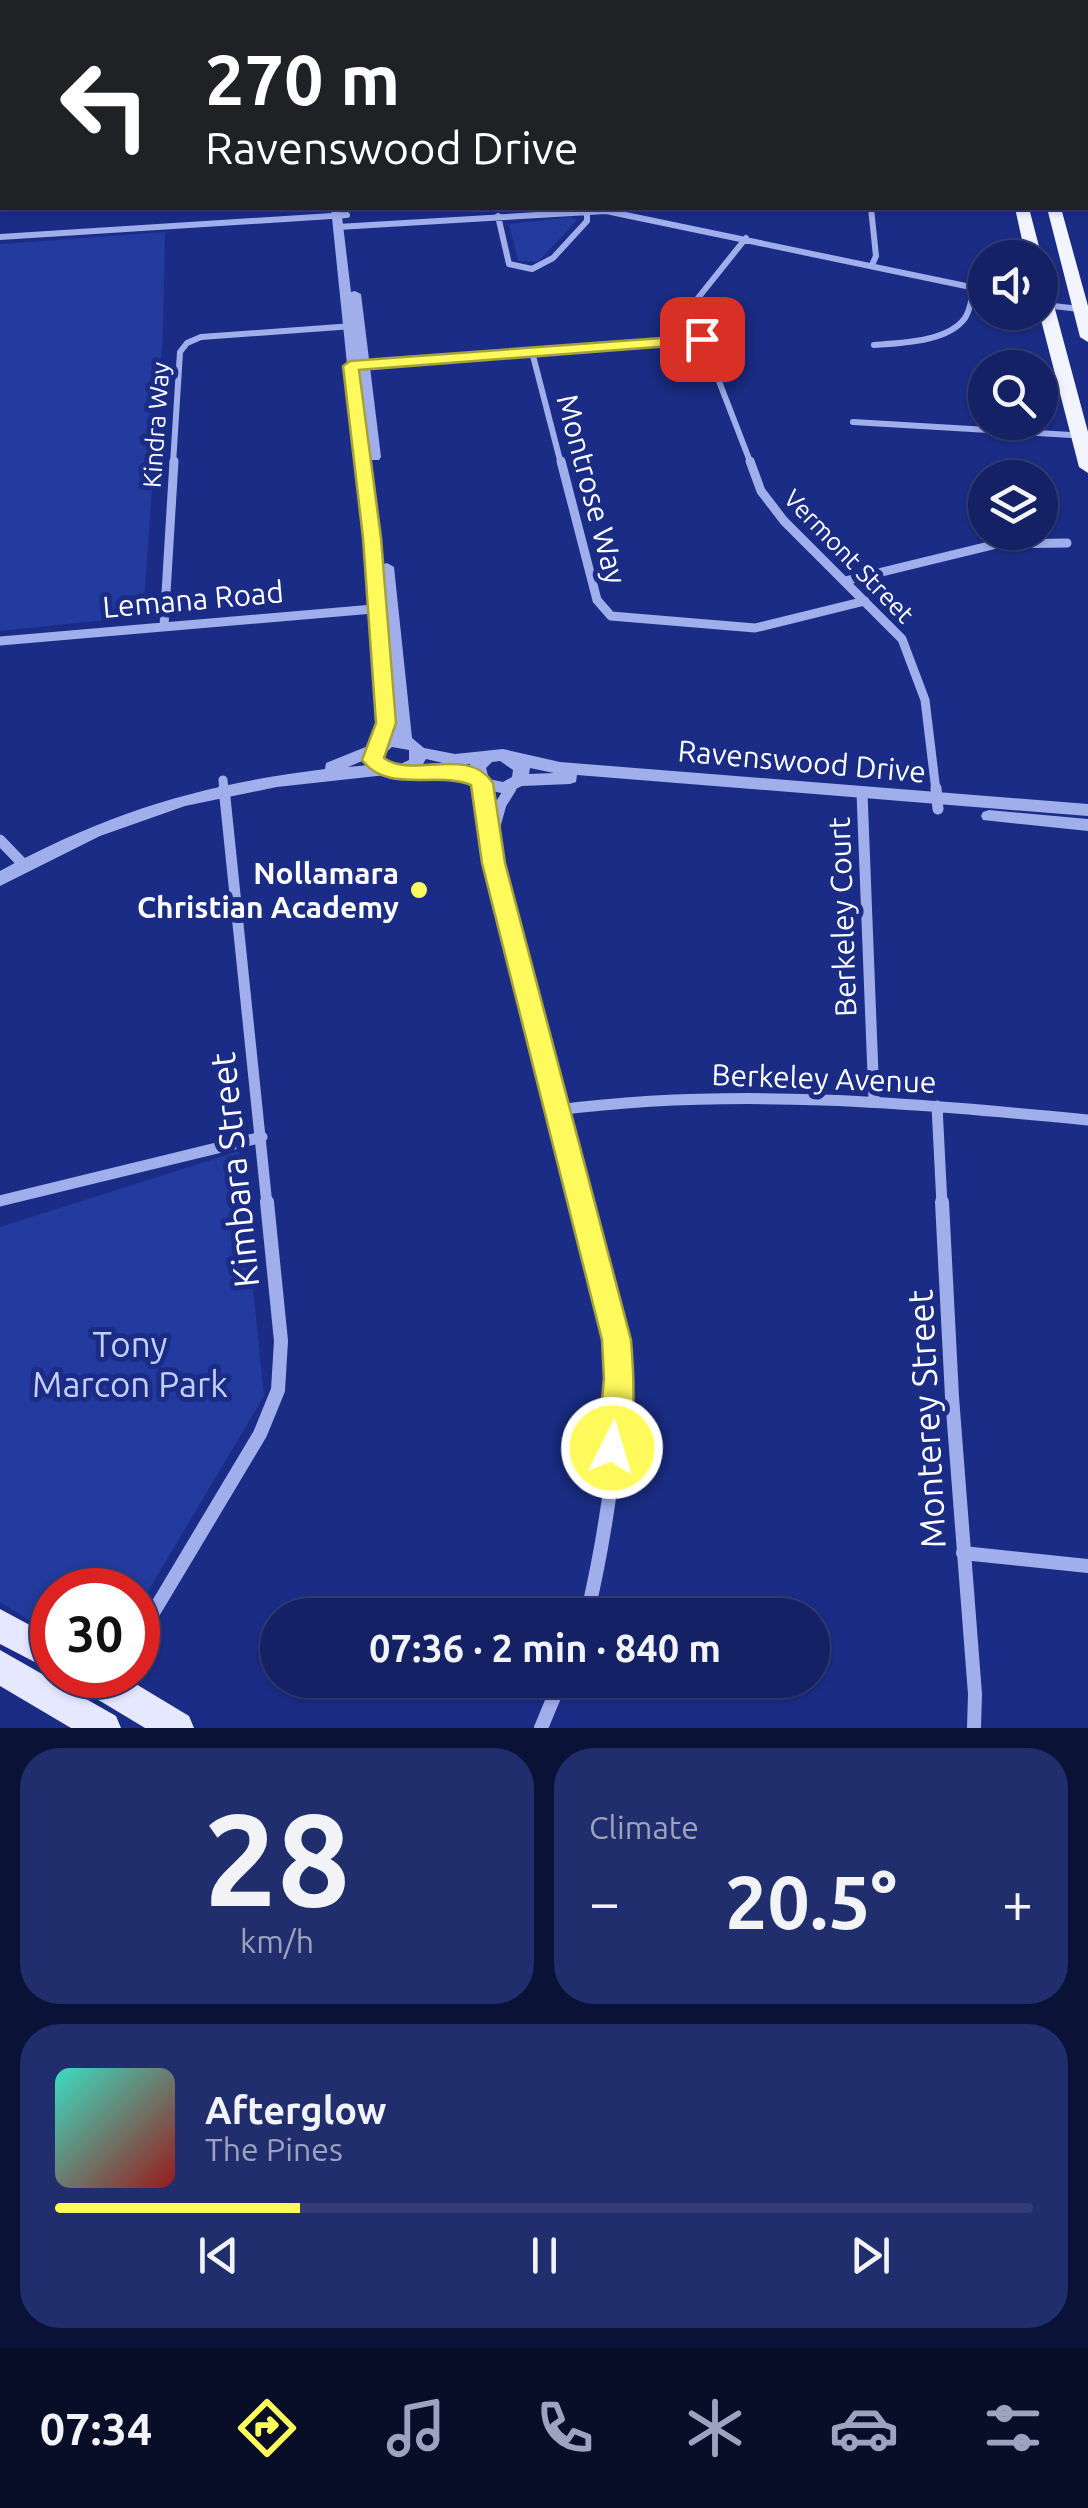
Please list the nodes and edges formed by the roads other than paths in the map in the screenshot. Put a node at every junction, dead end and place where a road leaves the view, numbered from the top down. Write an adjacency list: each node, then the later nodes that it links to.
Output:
1 (871, 210): 11 (street)
2 (1022, 210): 10 (highway)
3 (1055, 210): 15 (highway)
4 (536, 211): 5 (street); 7 (street)
5 (587, 211): 7 (street); 9 (street)
6 (342, 215): 7 (street); 8 (street); 16 (street)
7 (498, 216)
8 (0, 234)
9 (746, 238): 11 (street); 19 (street, Vermont Street)
10 (1030, 240)
11 (872, 265): 12 (street)
12 (968, 286)
13 (1058, 309): 15 (street)
14 (968, 312): 20 (street)
15 (1084, 312): 18 (highway)
16 (353, 327): 22 (street); 30 (street, Kindra Way)
17 (1052, 330): 24 (highway)
18 (1088, 337)
19 (702, 339): 21 (street); 27 (street, Vermont Street)
20 (874, 345)
21 (532, 352): 22 (street); 28 (street, Montrose Way)
22 (358, 365): 29 (street)
23 (852, 422): 24 (street)
24 (1082, 436): 25 (highway)
25 (1088, 468)
26 (1068, 543): 27 (street)
27 (845, 581): 28 (street, Vermont Street)
28 (865, 601): 42 (street, Vermont Street)
29 (385, 608): 30 (street, Lemana Road); 32 (street); 33 (street)
30 (164, 626): 31 (street, Lemana Road)
31 (0, 642)
32 (378, 746): 33 (street); 36 (street); 40 (street)
33 (411, 746): 34 (street); 37 (street)
34 (486, 758): 35 (street); 38 (street)
35 (512, 758): 39 (street); 41 (street, Ravenswood Drive)
36 (382, 770): 37 (street); 40 (street)
37 (404, 771): 38 (street)
38 (480, 780): 39 (street); 45 (street)
39 (516, 782): 41 (street, Ravenswood Drive); 45 (street)
40 (223, 784): 47 (street); 53 (street, Kimbara Street)
41 (862, 798): 42 (street, Ravenswood Drive); 49 (street, Berkeley Court)
42 (938, 805): 43 (street, Ravenswood Drive); 44 (street, Ravenswood Drive)
43 (1088, 810)
44 (1088, 825)
45 (492, 839): 51 (street)
46 (0, 840): 47 (street)
47 (13, 863): 48 (street)
48 (0, 879)
49 (874, 1100): 50 (street, Berkeley Avenue); 51 (street, Berkeley Avenue)
50 (937, 1106): 52 (street, Berkeley Avenue); 55 (street, Monterey Street)
51 (558, 1110): 57 (street)
52 (1088, 1120)
53 (262, 1137): 54 (street); 58 (street, Kimbara Street)
54 (0, 1201)
55 (962, 1553): 56 (street); 68 (street, Monterey Street)
56 (1088, 1566)
57 (591, 1598)
58 (160, 1601)
59 (0, 1626): 60 (main road)
60 (30, 1643)
61 (0, 1666): 65 (main road)
62 (99, 1698): 65 (street)
63 (132, 1698): 66 (main road)
64 (553, 1698): 67 (street)
65 (95, 1723)
66 (176, 1728)
67 (541, 1728)
68 (974, 1728)

